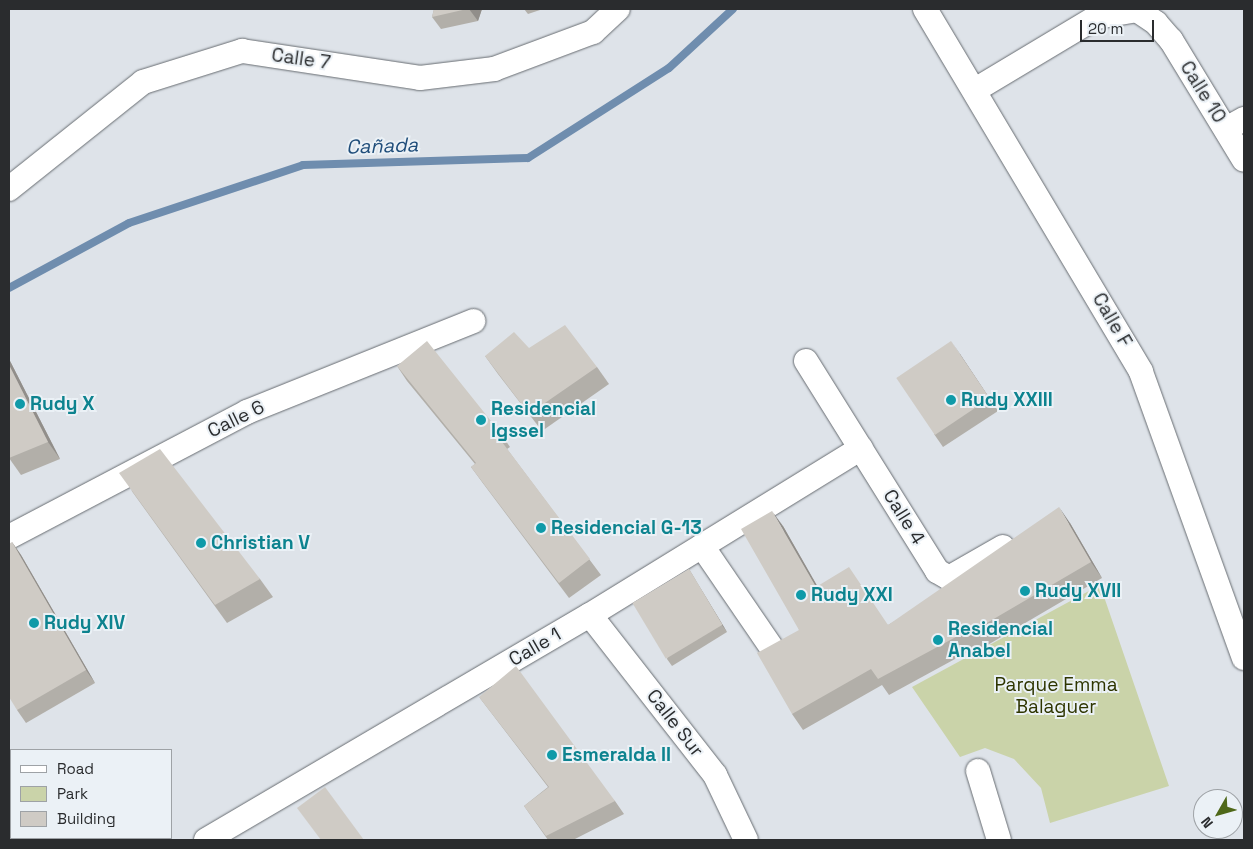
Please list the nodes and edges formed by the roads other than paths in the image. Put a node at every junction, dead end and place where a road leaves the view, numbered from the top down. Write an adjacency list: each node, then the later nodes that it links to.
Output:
1 (618, 9): 6 (street, Calle 7)
2 (925, 9): 3 (street, Calle F)
3 (975, 90): 4 (street, Calle 10); 15 (street, Calle F)
4 (1235, 124): 5 (street, Calle 10)
5 (1244, 160)
6 (9, 189)
7 (473, 321): 11 (street, Calle 6)
8 (806, 361): 9 (street, Calle 4)
9 (861, 448): 10 (street, Calle 4); 12 (street, Calle 1)
10 (1025, 533)
11 (9, 537)
12 (702, 546): 13 (street, Calle 1); 14 (street)
13 (590, 615): 17 (street, Calle 1); 18 (street, Calle Sur)
14 (774, 651)
15 (1244, 658)
16 (978, 771): 19 (street)
17 (212, 839)
18 (746, 840)
19 (999, 840)

